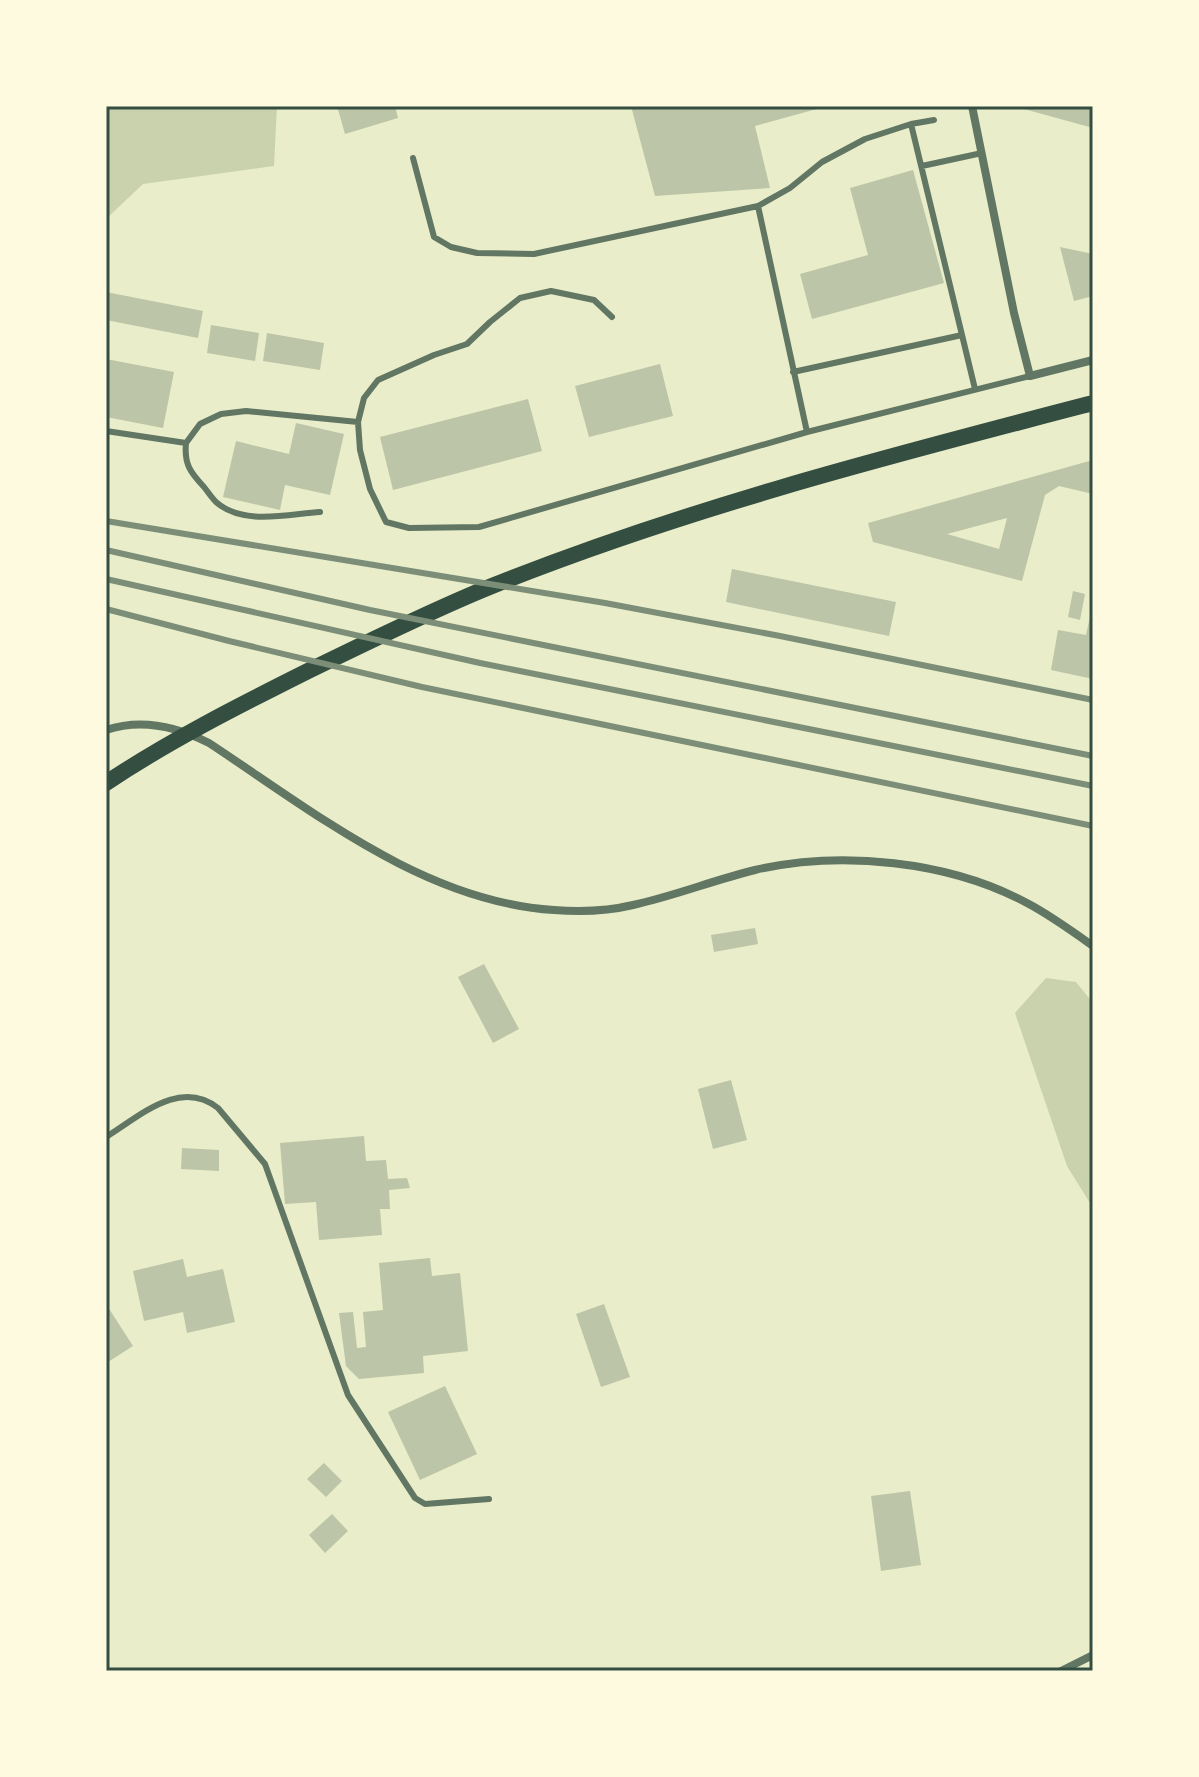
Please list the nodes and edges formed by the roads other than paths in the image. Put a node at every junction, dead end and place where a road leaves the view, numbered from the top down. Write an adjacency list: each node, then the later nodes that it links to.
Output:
1 (972, 106): 4 (street)
2 (934, 120): 3 (lane)
3 (911, 124): 6 (lane); 7 (lane)
4 (982, 153): 6 (lane); 12 (street)
5 (413, 158): 7 (lane)
6 (922, 166): 9 (lane)
7 (758, 206): 11 (lane)
8 (612, 317): 15 (lane)
9 (962, 335): 11 (lane); 13 (lane)
10 (1093, 360): 12 (street)
11 (793, 372): 17 (lane)
12 (1030, 376): 13 (lane)
13 (975, 389): 17 (lane)
14 (1093, 403): 21 (main road)
15 (358, 422): 17 (lane); 18 (lane)
16 (106, 431): 18 (lane)
17 (807, 432)
18 (186, 443): 19 (lane)
19 (320, 512)
20 (106, 730): 22 (street)
21 (106, 783)
22 (1093, 946)
23 (106, 1137): 24 (lane)
24 (489, 1499)
25 (1093, 1655): 26 (street)
26 (1061, 1671)

